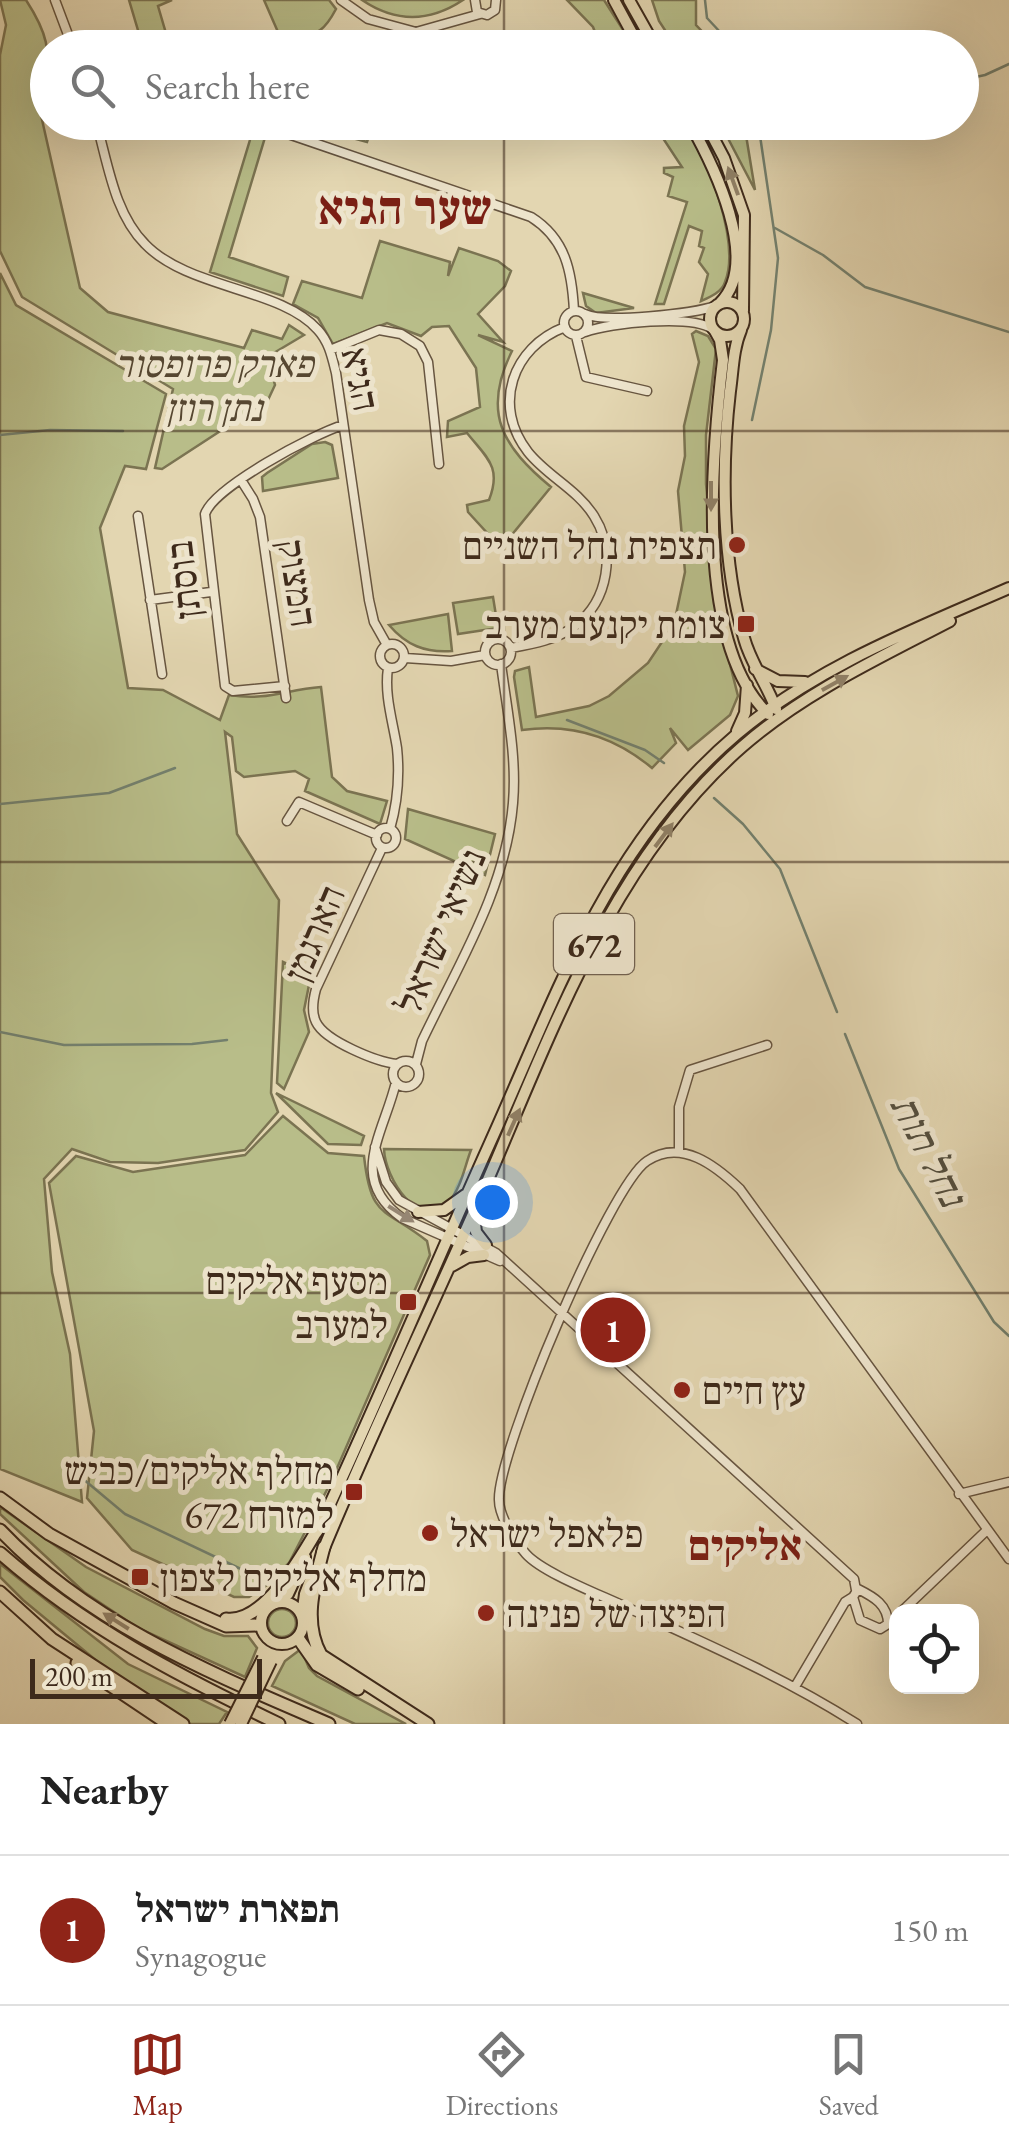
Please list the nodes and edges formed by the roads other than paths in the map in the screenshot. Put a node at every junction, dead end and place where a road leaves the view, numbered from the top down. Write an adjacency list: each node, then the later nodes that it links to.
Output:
1 (55, 0): 12 (street)
2 (342, 0): 9 (street)
3 (350, 0): 9 (street)
4 (508, 0): 8 (street)
5 (614, 0): 15 (main road)
6 (629, 0): 16 (main road)
7 (474, 1): 10 (street); 11 (street)
8 (496, 4): 10 (street)
9 (359, 13): 13 (street)
10 (480, 14): 11 (street)
11 (450, 24): 14 (street)
12 (66, 30)
13 (400, 30)
14 (424, 30)
15 (630, 30)
16 (646, 30)
17 (101, 140): 29 (street, הגיא)
18 (305, 140): 22 (street)
19 (698, 140): 21 (main road)
20 (714, 140): 23 (main road, one-way to 20)
21 (717, 305): 23 (main road); 24 (street); 26 (main road)
22 (574, 311): 24 (street); 25 (street)
23 (743, 311): 27 (main road)
24 (585, 314): 28 (street)
25 (564, 327): 28 (street); 39 (street)
26 (714, 330): 27 (main road); 28 (street); 47 (main road, one-way to 47)
27 (741, 330): 44 (main road)
28 (581, 334): 30 (street)
29 (330, 350): 31 (street, הגיא); 32 (street)
30 (646, 391)
31 (343, 425): 33 (street, בוסתן); 38 (street, הגיא)
32 (440, 464)
33 (241, 480): 36 (street, בוסתן); 48 (street, המצוק)
34 (138, 516): 37 (street)
35 (1009, 588): 46 (main road, 672); 52 (main road, 672, one-way to 35)
36 (211, 592): 37 (street); 48 (street, בוסתן)
37 (150, 600): 45 (street)
38 (387, 645): 41 (street); 43 (street)
39 (510, 648): 40 (street); 42 (street)
40 (486, 655): 41 (street); 42 (street)
41 (404, 658): 43 (street)
42 (501, 664): 58 (street, נשיאי ישראל)
43 (388, 668): 55 (street)
44 (754, 668): 46 (main road); 50 (main road)
45 (162, 674)
46 (815, 679): 50 (main road, 672)
47 (746, 684): 51 (main road); 53 (main road)
48 (285, 686): 49 (street, המצוק)
49 (286, 698)
50 (776, 705): 51 (main road, 672); 52 (main road)
51 (764, 712): 52 (main road); 53 (main road, 672)
52 (777, 720): 69 (main road, 672, one-way to 52)
53 (733, 737): 68 (main road, 672)
54 (287, 821): 56 (street)
55 (390, 829): 56 (street); 57 (street)
56 (376, 835): 57 (street)
57 (382, 848): 61 (street, הארגמן)
58 (422, 1041): 60 (street, נשיאי ישראל); 62 (street, נשיאי ישראל)
59 (767, 1045): 67 (street)
60 (400, 1062): 61 (street, הארגמן); 62 (street, נשיאי ישראל); 63 (street, נשיאי ישראל)
61 (384, 1063): 63 (street, הארגמן)
62 (416, 1064): 64 (street, נשיאי ישראל)
63 (394, 1078): 64 (street); 65 (street, נשיאי ישראל)
64 (410, 1086): 65 (street, נשיאי ישראל)
65 (389, 1109): 66 (street, נשיאי ישראל)
66 (374, 1147): 70 (street); 71 (street, נשיאי ישראל, one-way to 71)
67 (679, 1152): 75 (street); 77 (street)
68 (466, 1195): 70 (main road); 71 (main road, 672)
69 (474, 1211): 72 (main road, 672); 73 (main road)
70 (418, 1212): 71 (street)
71 (450, 1233): 72 (street); 79 (main road, 672)
72 (462, 1239): 73 (street); 74 (main road, 672)
73 (485, 1250): 74 (main road); 75 (street)
74 (448, 1270): 82 (main road, 672)
75 (562, 1313): 86 (street); 97 (street)
76 (1009, 1482): 77 (street)
77 (959, 1494): 81 (street)
78 (0, 1498): 87 (highway)
79 (320, 1525): 87 (highway); 88 (main road, 672)
80 (0, 1530): 103 (highway, one-way to 80)
81 (986, 1531): 84 (street); 89 (street)
82 (324, 1547): 90 (main road, 672); 104 (highway)
83 (0, 1553): 102 (highway)
84 (1009, 1559)
85 (0, 1592): 94 (highway)
86 (854, 1594): 91 (street); 91 (street); 97 (street)
87 (174, 1602): 92 (highway)
88 (280, 1602): 90 (main road); 92 (main road, 672)
89 (909, 1604)
90 (302, 1615): 93 (main road, 672)
91 (888, 1624)
92 (263, 1631): 95 (main road); 96 (main road)
93 (298, 1638): 95 (main road); 104 (highway)
94 (52, 1639): 98 (highway); 99 (highway)
95 (283, 1644): 96 (main road)
96 (267, 1660): 100 (main road, bridge); 101 (main road, bridge)
97 (796, 1686): 105 (street)
98 (168, 1724)
99 (183, 1724)
100 (230, 1724)
101 (240, 1724)
102 (279, 1724)
103 (329, 1724)
104 (427, 1724)
105 (856, 1724)

